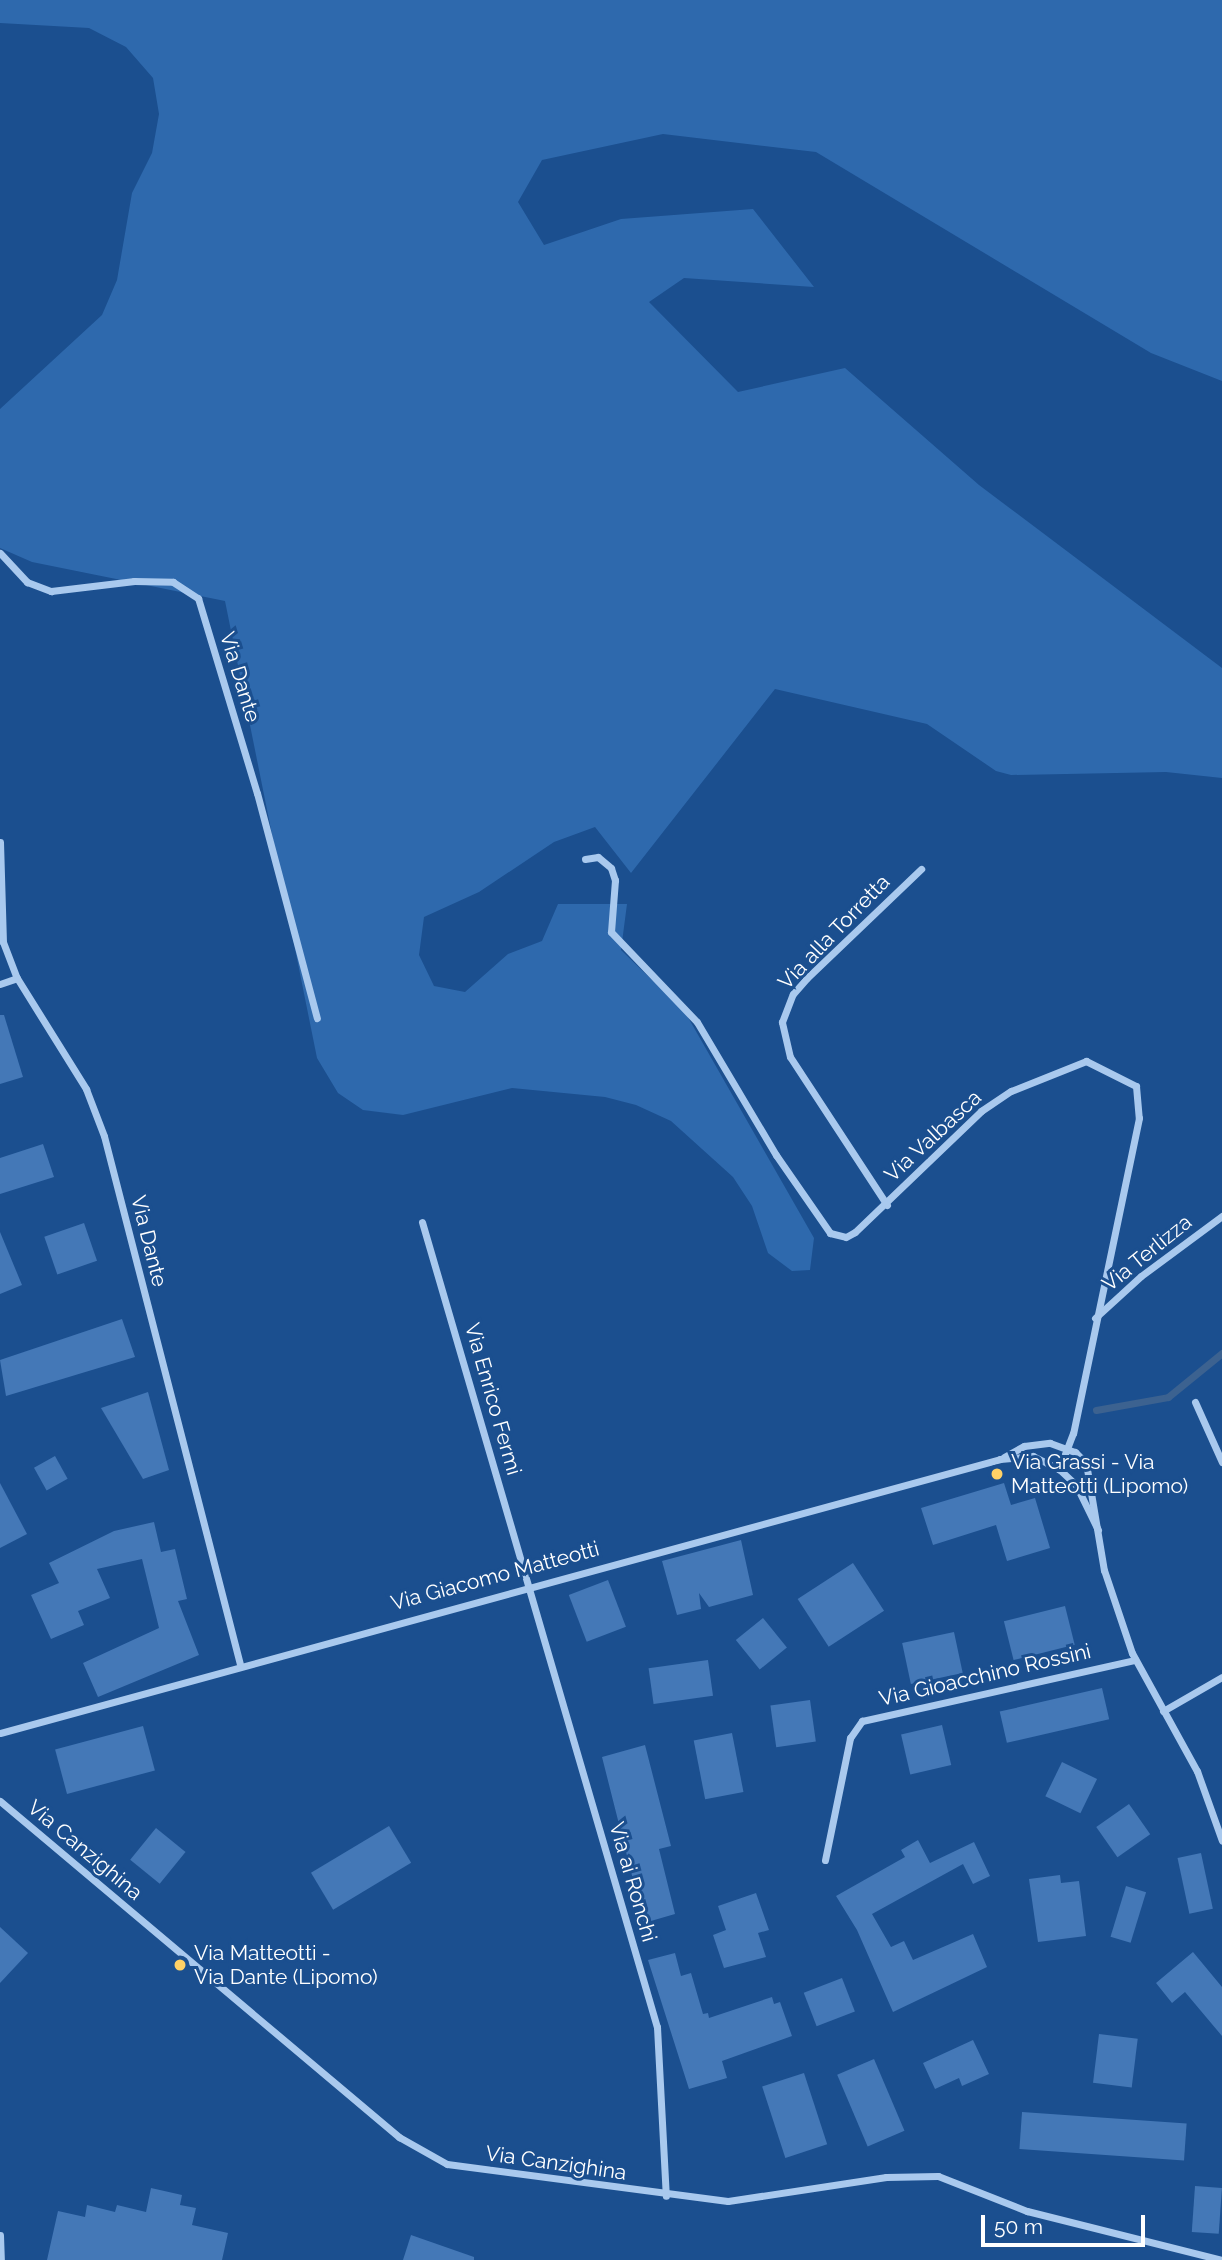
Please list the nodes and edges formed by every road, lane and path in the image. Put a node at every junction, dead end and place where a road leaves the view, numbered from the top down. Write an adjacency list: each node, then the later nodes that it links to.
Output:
1 (0, 553): 7 (street, Via Dante)
2 (0, 842): 5 (street, Via Dante)
3 (585, 859): 8 (street, Via Valbasca)
4 (921, 869): 8 (street, Via alla Torretta)
5 (17, 978): 6 (street); 20 (street, Via Dante)
6 (0, 984)
7 (317, 1018)
8 (887, 1205): 11 (street, Via Valbasca)
9 (1222, 1216): 11 (street, Via Terlizza)
10 (422, 1222): 18 (street, Via Enrico Fermi)
11 (1094, 1319): 13 (street, Via Valbasca)
12 (1195, 1402): 15 (street)
13 (1069, 1449): 14 (street, Via Giacomo Matteotti); 16 (street, Via Valbasca); 17 (street)
14 (1000, 1459): 16 (street, Via Giacomo Matteotti); 18 (street, Via Giacomo Matteotti)
15 (1222, 1462)
16 (1059, 1469): 17 (street)
17 (1098, 1530): 19 (street)
18 (530, 1585): 20 (street, Via Giacomo Matteotti); 27 (street, Via ai Ronchi)
19 (1135, 1660): 22 (street); 26 (street, Via Gioacchino Rossini)
20 (240, 1664): 23 (street, Via Giacomo Matteotti)
21 (1222, 1677): 22 (street)
22 (1163, 1711): 25 (street)
23 (0, 1732)
24 (0, 1801): 27 (street, Via Canzighina)
25 (1222, 1841)
26 (825, 1860)
27 (666, 2196): 30 (street, Via Canzighina)
28 (0, 2235): 29 (street)
29 (1, 2260)
30 (1222, 2260)

